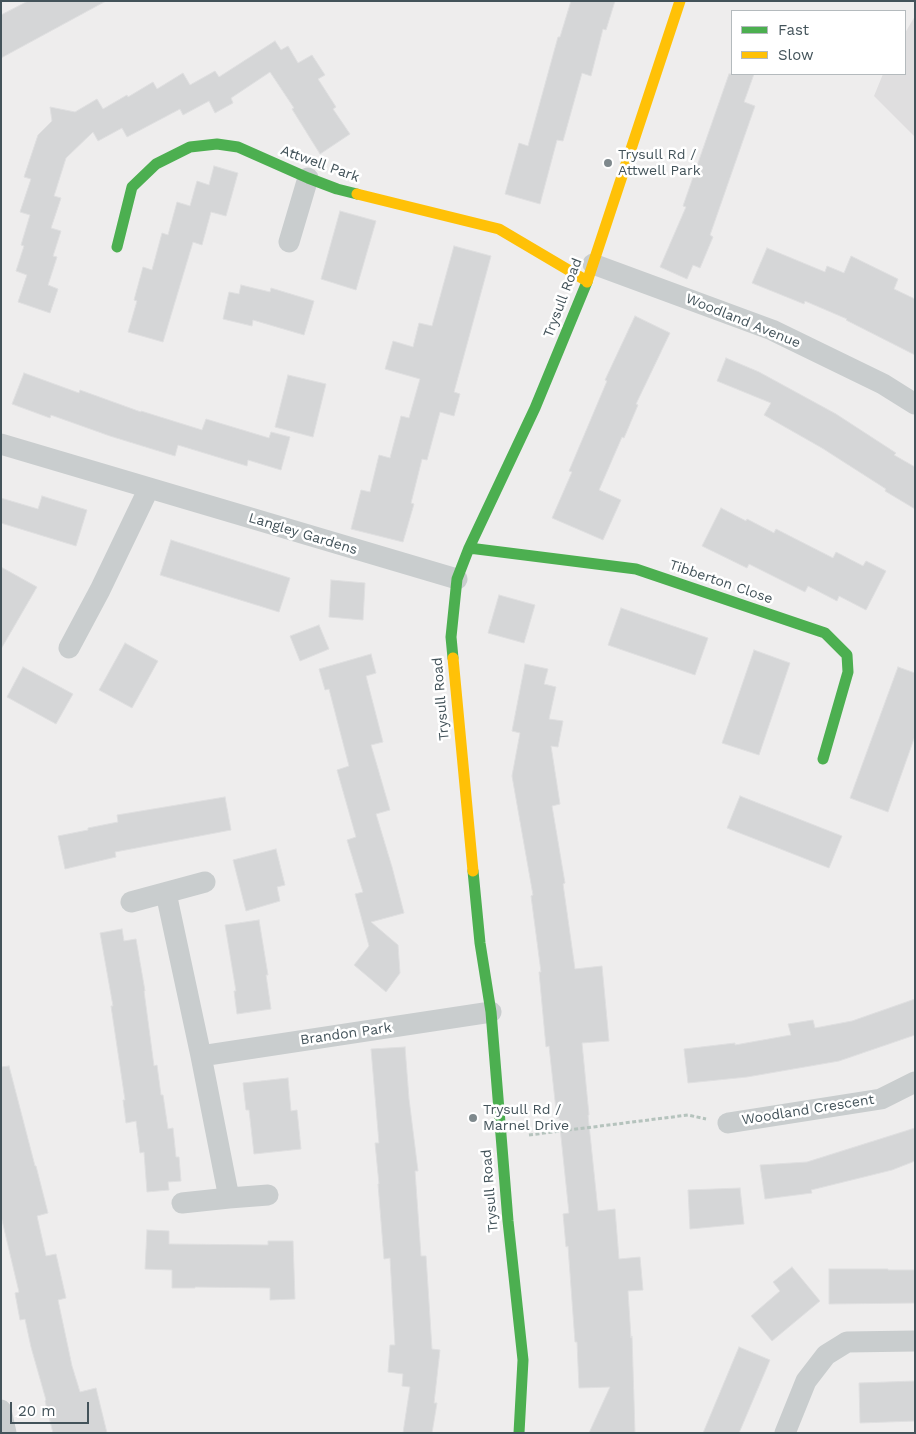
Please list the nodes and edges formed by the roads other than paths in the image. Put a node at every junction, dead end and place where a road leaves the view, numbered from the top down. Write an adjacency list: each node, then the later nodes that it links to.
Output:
1 (680, 1): 5 (street, Trysull Road)
2 (308, 178): 3 (street); 4 (street, Attwell Park); 5 (street, Attwell Park)
3 (289, 242)
4 (117, 247)
5 (590, 273): 6 (street, Woodland Avenue); 9 (street, Trysull Road)
6 (915, 404)
7 (1, 444): 8 (street, Langley Gardens)
8 (149, 488): 10 (street, Langley Gardens); 11 (street)
9 (469, 548): 10 (street, Trysull Road); 12 (street, Tibberton Close)
10 (457, 579): 16 (street, Trysull Road)
11 (69, 648)
12 (824, 759)
13 (205, 882): 14 (street)
14 (166, 893): 15 (street); 17 (street)
15 (131, 902)
16 (491, 1012): 17 (street, Brandon Park); 26 (street, Trysull Road)
17 (201, 1056): 21 (street)
18 (915, 1082): 19 (street, Woodland Crescent)
19 (728, 1123)
20 (268, 1195): 21 (street)
21 (229, 1198): 22 (street)
22 (182, 1203)
23 (915, 1341): 27 (street)
24 (1, 1410): 25 (street)
25 (6, 1433)
26 (519, 1433)
27 (785, 1433)

